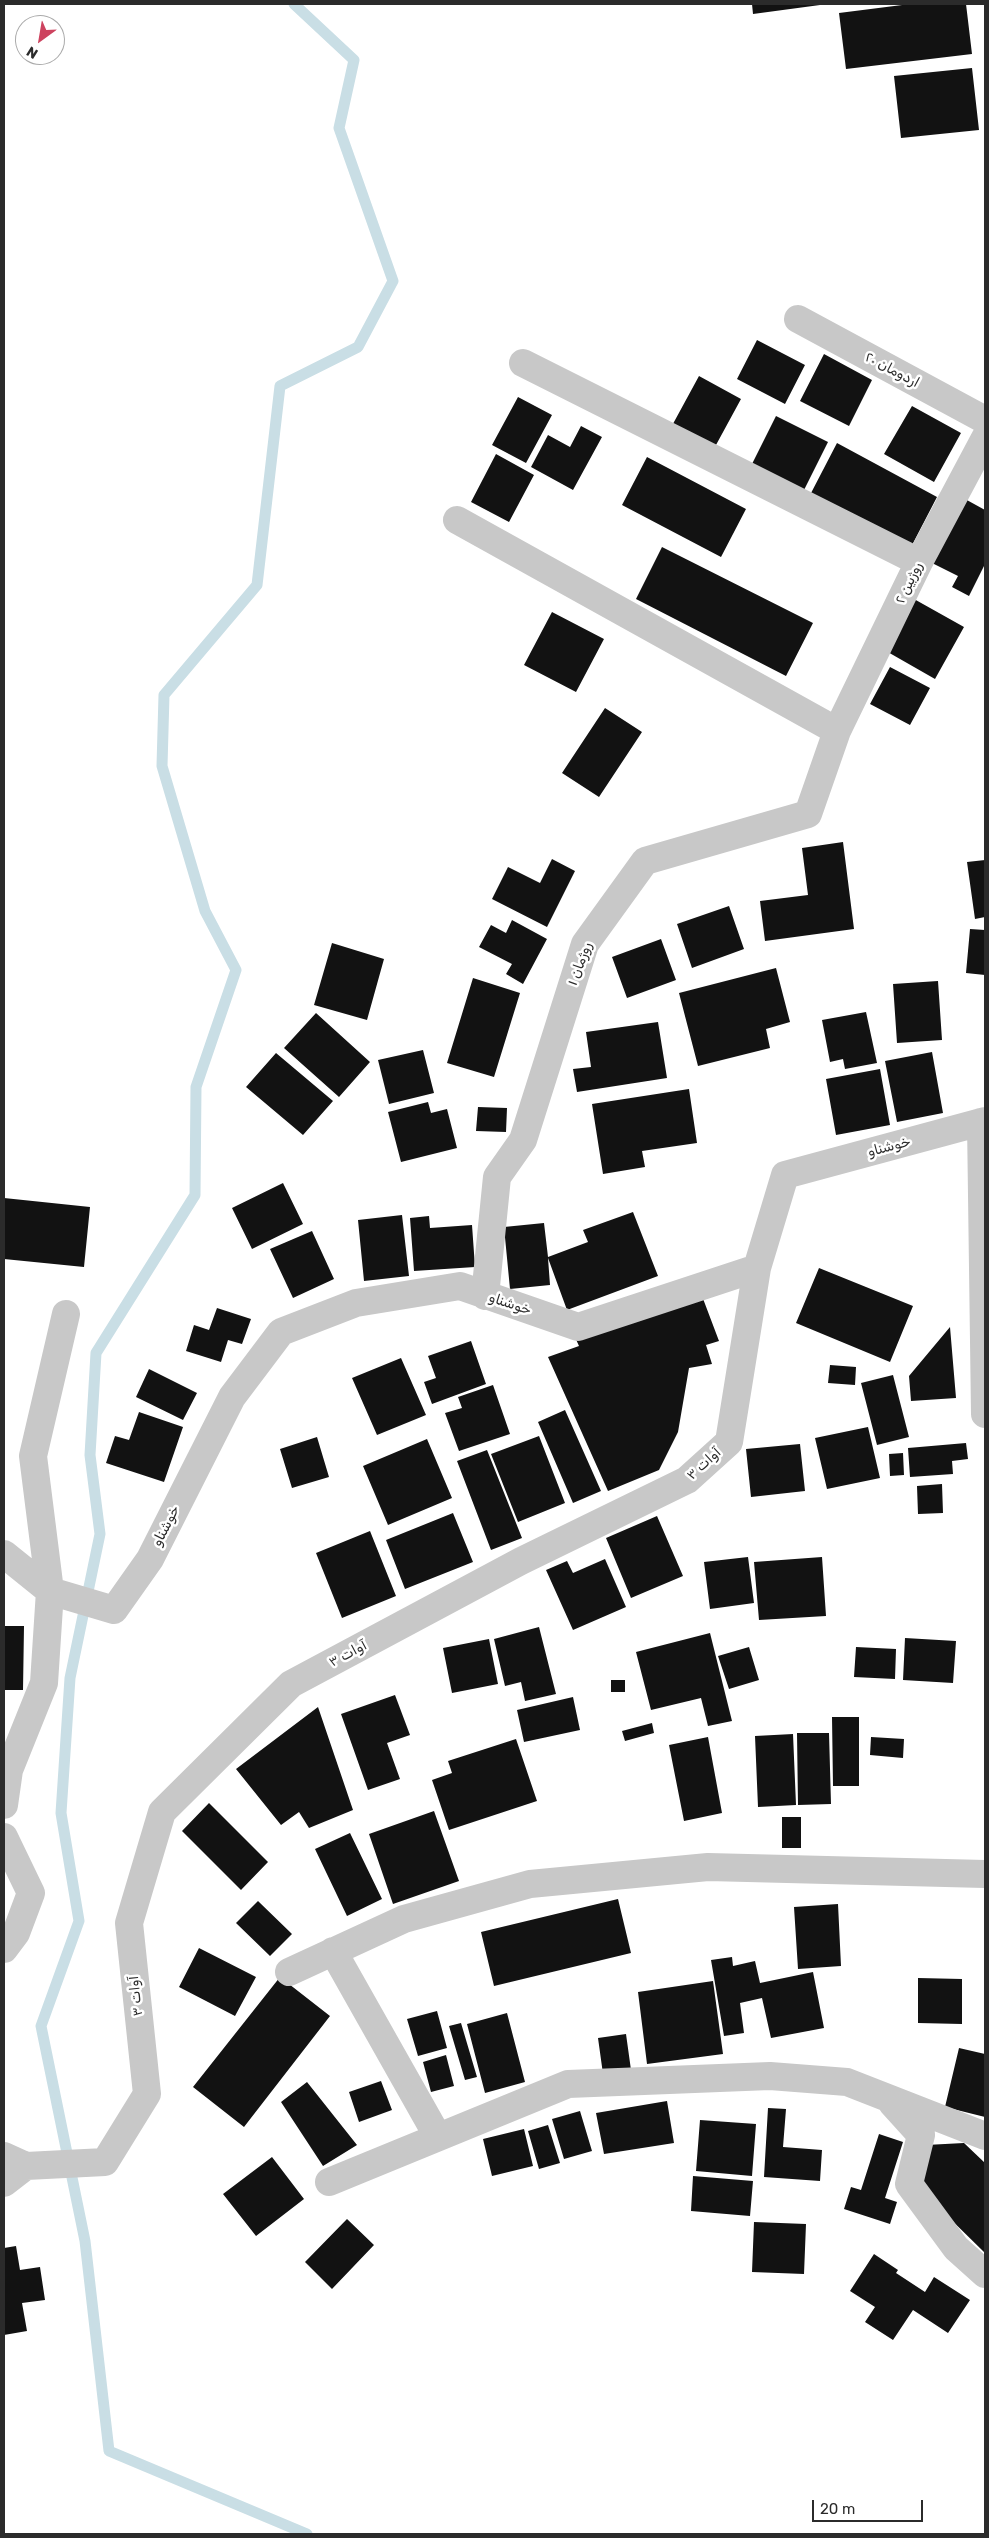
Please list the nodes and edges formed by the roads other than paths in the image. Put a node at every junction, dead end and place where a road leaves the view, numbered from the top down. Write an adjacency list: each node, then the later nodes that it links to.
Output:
1 (798, 320): 3 (street, اردومان ۲۰)
2 (523, 364): 6 (street)
3 (985, 420)
4 (985, 438): 6 (street, روژبین ۲)
5 (457, 520): 7 (street)
6 (919, 562): 7 (street, روژبین ۲)
7 (837, 731): 10 (street, روژمان ۱)
8 (983, 1122): 9 (street, خوشناو); 12 (street)
9 (757, 1268): 10 (street, خوشناو); 25 (street, آوات ۳)
10 (485, 1296): 15 (street, خوشناو)
11 (66, 1314): 15 (street)
12 (985, 1405): 13 (street)
13 (985, 1414)
14 (4, 1554): 15 (street)
15 (50, 1592): 16 (street)
16 (4, 1805)
17 (4, 1837): 19 (street)
18 (985, 1874): 20 (street)
19 (4, 1949)
20 (334, 1951): 21 (street); 24 (street)
21 (289, 1972)
22 (889, 2100): 23 (street); 24 (street); 28 (street)
23 (985, 2136)
24 (438, 2137): 26 (street)
25 (15, 2161): 27 (street)
26 (329, 2182)
27 (4, 2183)
28 (985, 2274)

